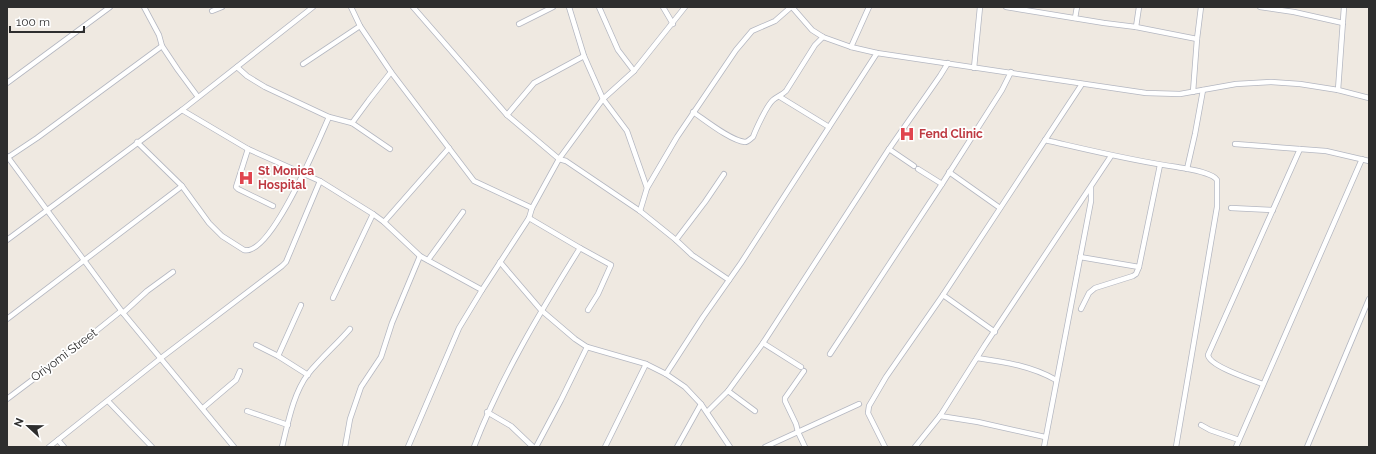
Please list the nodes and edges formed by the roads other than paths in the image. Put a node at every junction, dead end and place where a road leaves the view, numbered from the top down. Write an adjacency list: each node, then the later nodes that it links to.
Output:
1 (110, 7): 42 (street)
2 (144, 7): 31 (street)
3 (222, 7): 22 (street)
4 (313, 7): 37 (street)
5 (350, 7): 27 (street)
6 (413, 7): 53 (street)
7 (552, 7): 25 (street)
8 (569, 7): 34 (street)
9 (599, 7): 39 (street)
10 (662, 7): 26 (street)
11 (686, 7): 26 (street)
12 (792, 7): 29 (street); 52 (street)
13 (869, 7): 32 (street)
14 (980, 7): 38 (street)
15 (1006, 7): 16 (street)
16 (1012, 7): 23 (street)
17 (1077, 7): 23 (street)
18 (1139, 7): 28 (street)
19 (1201, 7): 30 (street)
20 (1260, 7): 24 (street)
21 (1344, 7): 24 (street)
22 (212, 11)
23 (1075, 18): 28 (street)
24 (1343, 23): 45 (street)
25 (519, 24)
26 (673, 24): 39 (street)
27 (360, 26): 36 (street); 40 (street)
28 (1136, 27): 30 (street)
29 (823, 37): 32 (street); 48 (street)
30 (1197, 39): 46 (street)
31 (162, 46): 47 (street); 66 (street)
32 (851, 47): 33 (street)
33 (877, 53): 35 (street); 56 (street)
34 (584, 56): 50 (street); 53 (street)
35 (948, 63): 38 (street); 63 (street)
36 (303, 64)
37 (237, 67): 47 (street); 54 (street)
38 (974, 68): 41 (street)
39 (634, 71): 50 (street)
40 (392, 72): 55 (street); 60 (street)
41 (1010, 72): 43 (street); 72 (street)
42 (7, 83)
43 (1082, 84): 46 (street); 57 (street)
44 (1203, 90): 45 (street); 46 (street); 71 (street)
45 (1338, 90): 49 (street)
46 (1193, 92)
47 (198, 97): 51 (street)
48 (780, 97): 52 (street); 56 (street)
49 (1369, 98)
50 (603, 99): 67 (street); 79 (street)
51 (182, 110): 58 (street); 61 (street)
52 (693, 112): 79 (street)
53 (507, 115): 67 (street)
54 (329, 117): 55 (street); 74 (street)
55 (352, 123): 62 (street)
56 (829, 127): 101 (street)
57 (1045, 140): 65 (street); 82 (street)
58 (137, 142): 77 (street); 84 (street)
59 (1235, 144): 64 (street)
60 (450, 148): 81 (street); 90 (street)
61 (248, 149): 74 (street); 80 (street)
62 (390, 149)
63 (889, 149): 76 (street); 114 (street)
64 (1300, 149): 68 (street); 85 (street)
65 (1111, 156): 70 (street); 78 (street)
66 (7, 157): 84 (street)
67 (559, 159): 81 (street); 86 (street)
68 (1362, 160): 69 (street); 126 (street)
69 (1369, 161)
70 (1160, 165): 71 (street); 99 (street)
71 (1187, 169): 162 (street)
72 (949, 172): 76 (street); 82 (street)
73 (724, 174): 92 (street)
74 (304, 175): 75 (street); 77 (street)
75 (320, 181): 88 (street); 119 (street)
76 (942, 184): 117 (street)
77 (182, 186): 96 (street)
78 (1091, 187): 95 (street); 113 (street)
79 (647, 188): 86 (street)
80 (273, 206)
81 (532, 208): 89 (street)
82 (1000, 208): 103 (street)
83 (1231, 208): 85 (street)
84 (47, 210): 91 (street); 96 (street)
85 (1273, 210): 126 (street)
86 (640, 211): 92 (street)
87 (464, 212): 97 (street)
88 (373, 214): 90 (street); 104 (street)
89 (528, 218): 93 (street); 98 (street)
90 (384, 222): 94 (street)
91 (7, 240)
92 (676, 240): 101 (street)
93 (580, 248): 108 (street); 109 (street)
94 (420, 256): 97 (street); 149 (street)
95 (1080, 257): 99 (street); 125 (street)
96 (84, 260): 110 (street); 111 (street)
97 (428, 260): 102 (street)
98 (500, 262): 102 (street); 108 (street)
99 (1139, 267): 107 (street)
100 (173, 272): 110 (street, Oriyomi Street)
101 (730, 280): 123 (street)
102 (482, 290): 150 (street)
103 (943, 295): 113 (street); 159 (street)
104 (333, 298)
105 (1369, 299): 164 (street)
106 (301, 305): 118 (street)
107 (1081, 309)
108 (541, 310): 116 (street); 135 (street)
109 (588, 310)
110 (122, 312): 119 (street); 128 (street, Oriyomi Street)
111 (7, 320)
112 (350, 329): 124 (street)
113 (995, 332): 120 (street)
114 (763, 343): 127 (street); 140 (street)
115 (256, 345): 118 (street)
116 (587, 347): 121 (street); 153 (street)
117 (830, 354)
118 (278, 356): 124 (street)
119 (161, 358): 129 (street); 132 (street)
120 (977, 358): 125 (street); 137 (street)
121 (646, 364): 123 (street); 154 (street)
122 (240, 371): 132 (street)
123 (666, 374): 130 (street)
124 (308, 375): 138 (street)
125 (1056, 380): 141 (street)
126 (1263, 384): 143 (street)
127 (728, 391): 133 (street); 136 (street)
128 (7, 399)
129 (108, 401): 142 (street); 146 (street)
130 (701, 404): 136 (street); 155 (street)
131 (859, 404): 140 (street)
132 (203, 408): 147 (street)
133 (756, 410)
134 (247, 411): 138 (street)
135 (487, 412): 151 (street); 152 (street)
136 (707, 412): 156 (street)
137 (940, 416): 141 (street); 160 (street)
138 (288, 425): 148 (street)
139 (1201, 425): 143 (street)
140 (798, 432): 157 (street); 158 (street)
141 (1045, 437): 161 (street)
142 (58, 440): 144 (street); 145 (street)
143 (1239, 440): 163 (street)
144 (49, 447)
145 (64, 447)
146 (152, 447)
147 (234, 447)
148 (282, 447)
149 (345, 447)
150 (408, 447)
151 (474, 447)
152 (533, 447)
153 (536, 447)
154 (605, 447)
155 (677, 447)
156 (730, 447)
157 (765, 447)
158 (805, 447)
159 (885, 447)
160 (915, 447)
161 (1044, 447)
162 (1176, 447)
163 (1236, 447)
164 (1307, 447)

